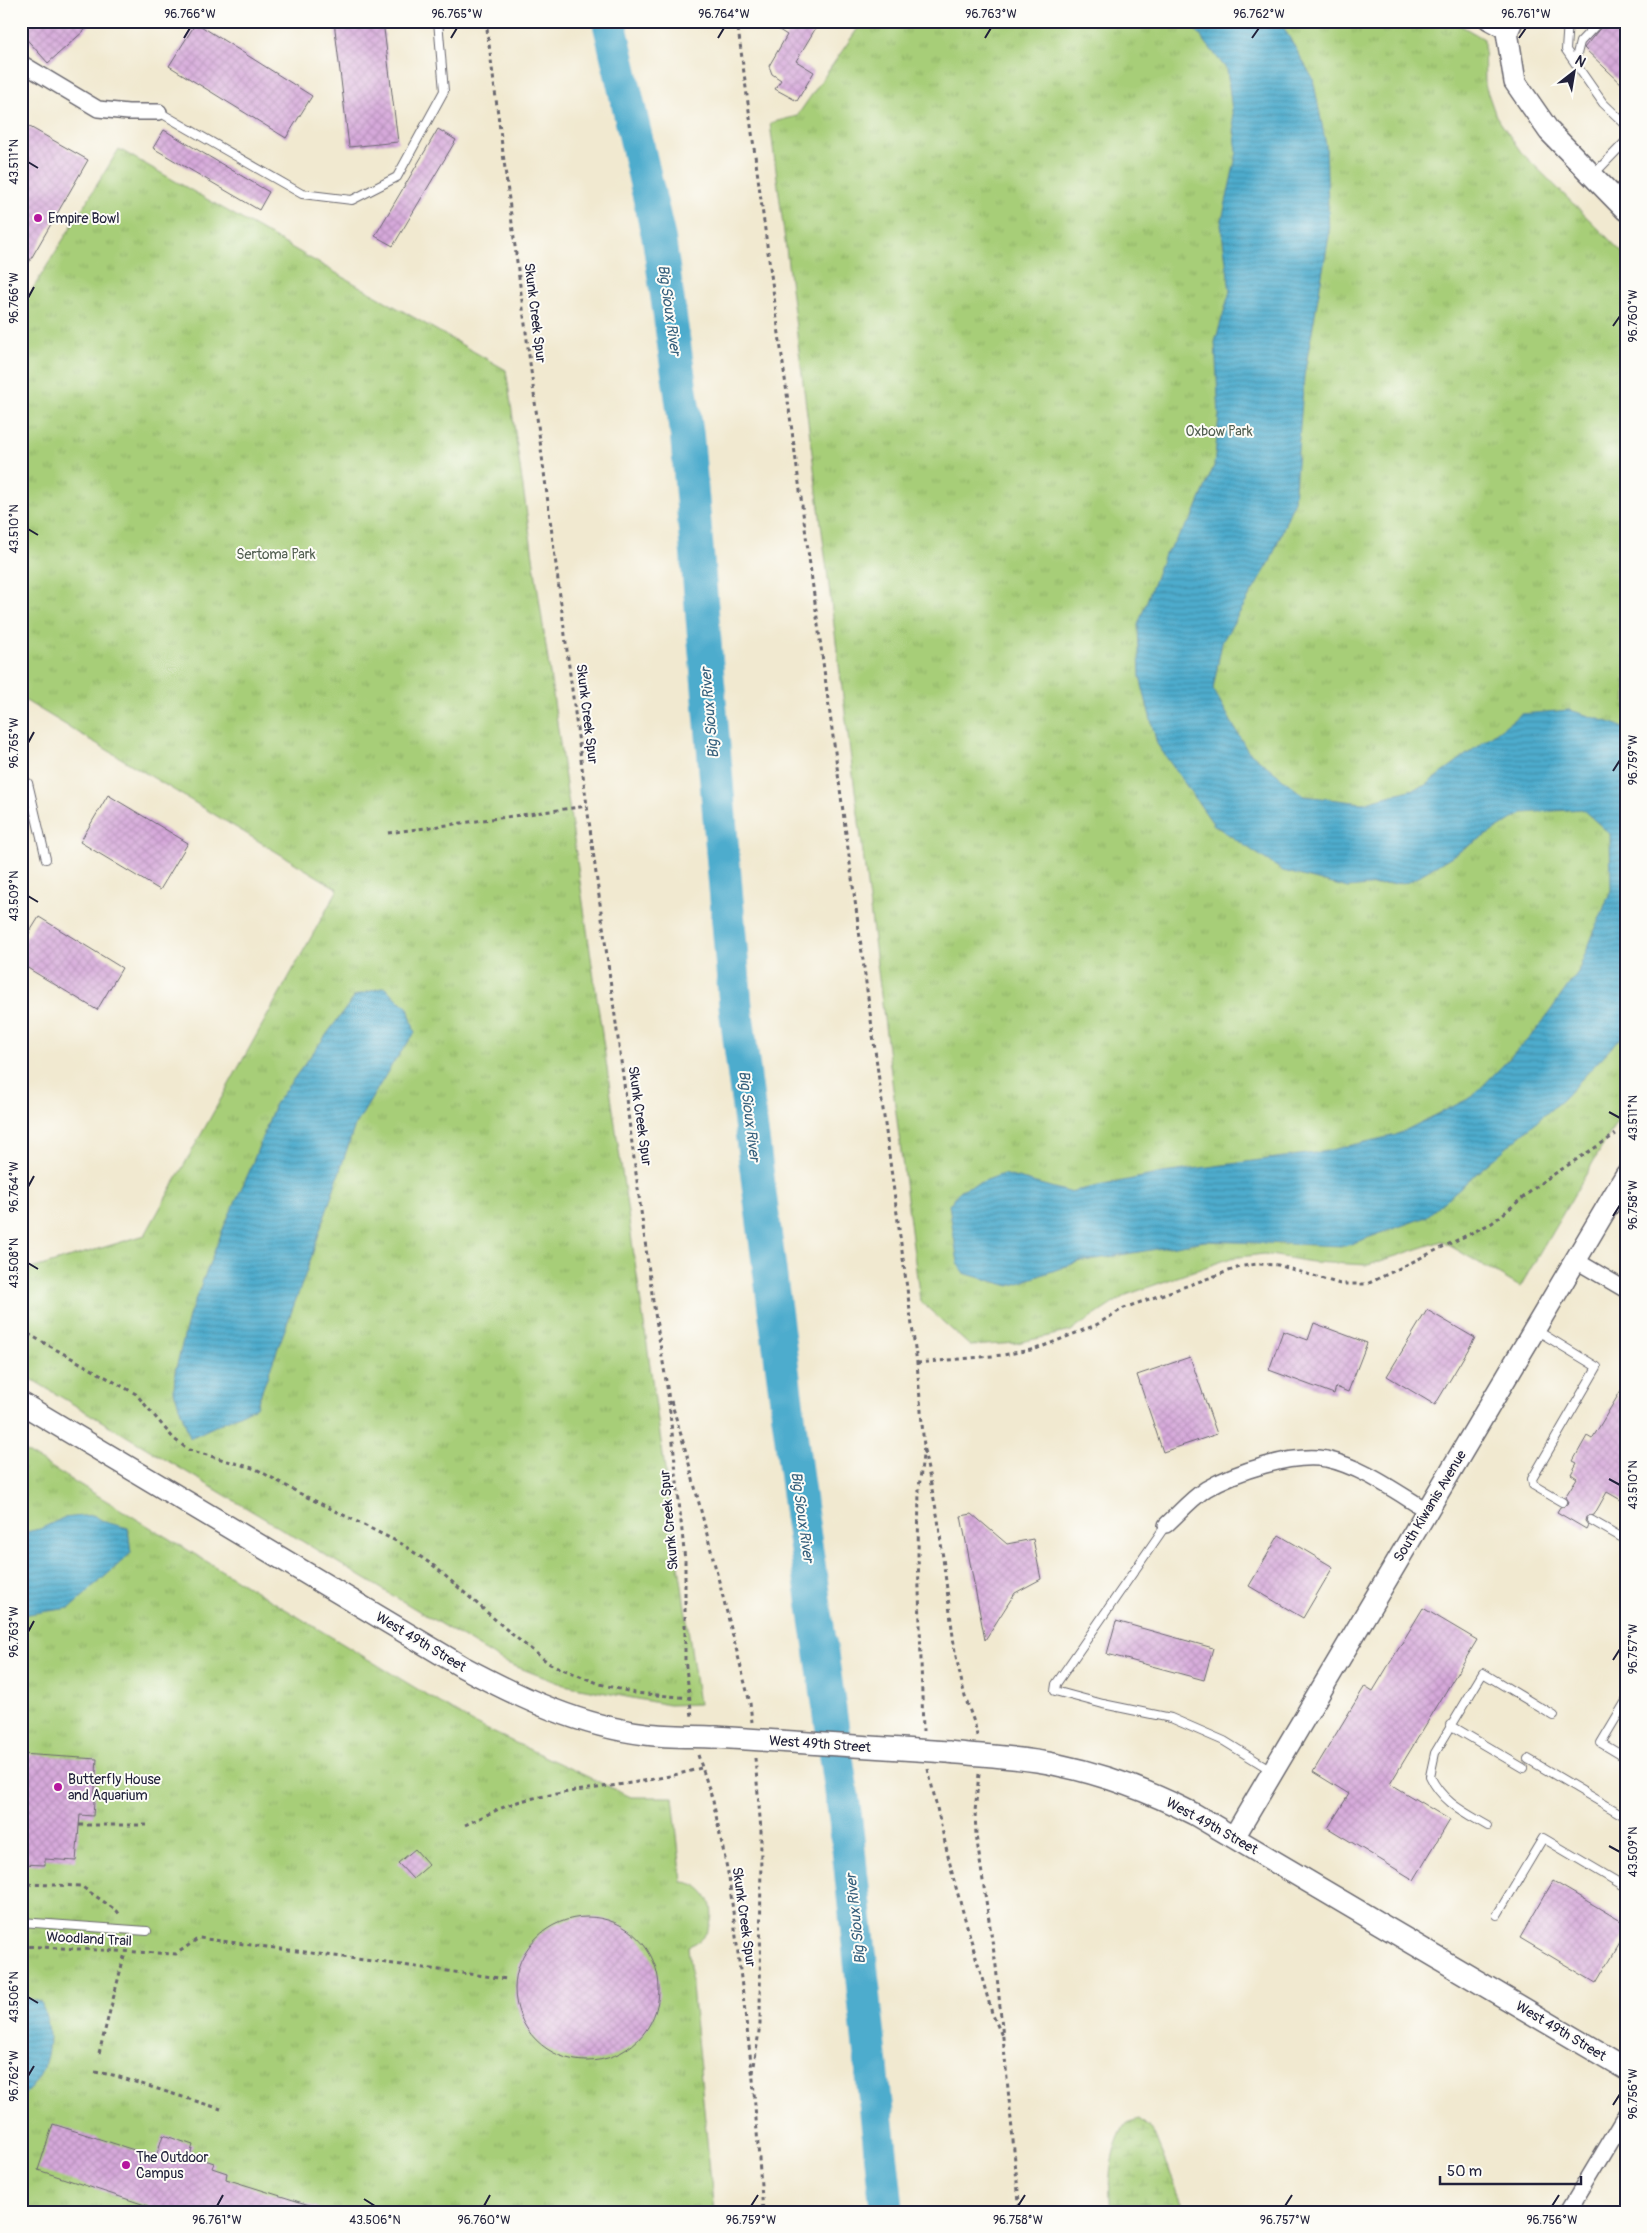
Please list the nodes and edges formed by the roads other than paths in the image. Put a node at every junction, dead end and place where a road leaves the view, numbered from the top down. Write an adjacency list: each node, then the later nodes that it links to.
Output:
1 (438, 21): 8 (lane)
2 (1486, 21): 5 (street)
3 (1568, 21): 6 (lane)
4 (1600, 21): 6 (lane)
5 (1510, 27): 11 (main road)
6 (1575, 62): 9 (lane)
7 (21, 64): 8 (street)
8 (159, 112)
9 (1626, 125)
10 (1626, 142): 11 (lane)
11 (1592, 175): 12 (main road)
12 (1626, 210)
13 (21, 779): 14 (lane)
14 (46, 859)
15 (1626, 1175): 16 (main road, South Kiwanis Avenue)
16 (1575, 1260): 17 (street); 18 (main road, South Kiwanis Avenue)
17 (1626, 1290)
18 (1535, 1329): 20 (lane); 21 (main road, South Kiwanis Avenue)
19 (21, 1404): 34 (main road, West 49th Street, bridge)
20 (1562, 1502)
21 (1428, 1510): 23 (street); 31 (main road, South Kiwanis Avenue)
22 (1591, 1520): 24 (lane)
23 (1166, 1525): 31 (lane)
24 (1626, 1540)
25 (1626, 1701): 28 (lane)
26 (1554, 1716): 27 (lane)
27 (1450, 1725): 30 (lane); 33 (lane)
28 (1626, 1758)
29 (1528, 1759): 32 (lane)
30 (1522, 1768)
31 (1273, 1771): 34 (main road, South Kiwanis Avenue)
32 (1626, 1817)
33 (1488, 1826)
34 (1234, 1837): 39 (main road, West 49th Street)
35 (1626, 1887): 36 (lane)
36 (1497, 1916)
37 (21, 1922): 38 (lane)
38 (146, 1931)
39 (1626, 2069)
40 (1626, 2115): 41 (street)
41 (1568, 2212)

